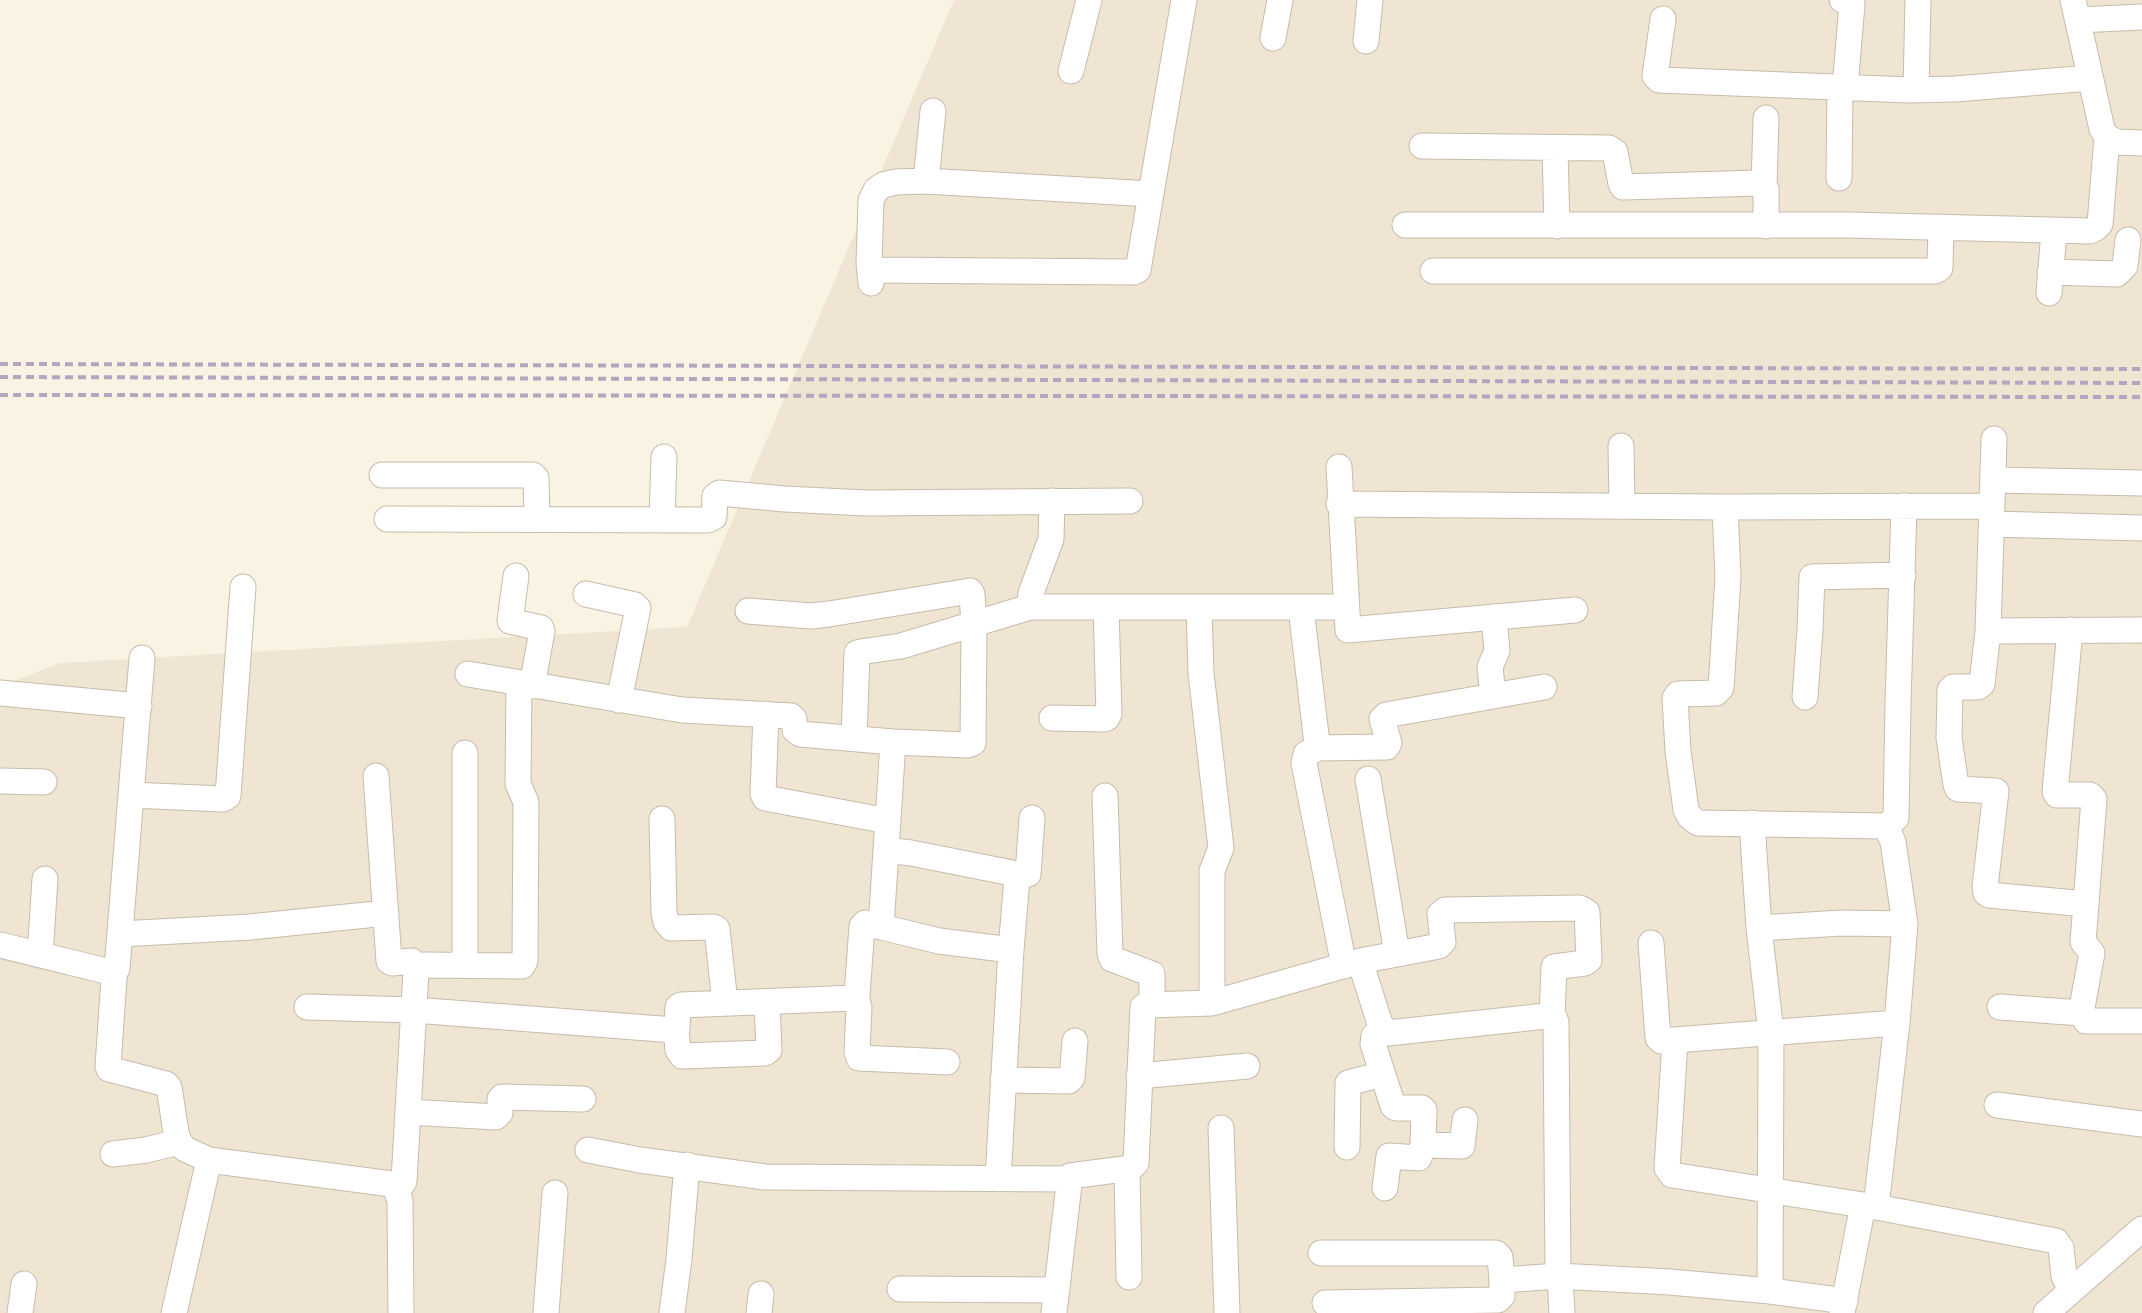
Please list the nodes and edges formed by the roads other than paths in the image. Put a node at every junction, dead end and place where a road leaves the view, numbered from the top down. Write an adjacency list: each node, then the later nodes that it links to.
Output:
1 (1089, 0): 12 (street)
2 (1184, 0): 25 (street)
3 (1280, 0): 10 (street)
4 (1370, 0): 11 (street)
5 (1842, 0): 14 (street)
6 (1918, 0): 15 (street)
7 (2076, 10): 8 (street); 13 (street)
8 (2142, 17)
9 (1663, 19): 14 (street)
10 (1273, 38)
11 (1366, 41)
12 (1071, 71)
13 (2090, 78): 15 (street); 18 (street)
14 (1842, 88): 15 (street); 22 (street)
15 (1916, 90)
16 (933, 111): 23 (street)
17 (1766, 118): 24 (street)
18 (2106, 137): 19 (street); 30 (street)
19 (2142, 143)
20 (1422, 146): 21 (street)
21 (1555, 149): 24 (street); 27 (street)
22 (1839, 178)
23 (926, 181): 25 (street); 25 (street)
24 (1764, 187): 28 (street)
25 (1151, 194)
26 (1405, 225): 27 (street)
27 (1557, 226): 28 (street)
28 (1766, 226): 29 (street)
29 (1941, 228): 30 (street); 32 (street)
30 (2054, 231): 31 (street)
31 (2128, 240)
32 (1433, 271)
33 (1994, 439): 38 (street)
34 (1621, 446): 43 (street)
35 (664, 457): 49 (street)
36 (1339, 467): 42 (street)
37 (382, 475): 48 (street)
38 (1993, 480): 39 (street); 46 (street)
39 (2142, 483)
40 (1130, 501): 41 (street)
41 (1052, 502): 49 (street); 55 (street)
42 (1340, 504): 43 (street); 57 (street)
43 (1622, 506): 45 (street)
44 (1904, 506): 45 (street); 46 (street); 51 (street)
45 (1726, 507): 91 (street)
46 (1992, 515): 50 (street); 66 (street)
47 (387, 519): 48 (street)
48 (537, 519): 49 (street)
49 (662, 520)
50 (2142, 528)
51 (1903, 575): 73 (street); 92 (street)
52 (516, 576): 69 (street)
53 (243, 586): 86 (street)
54 (586, 594): 74 (street)
55 (1030, 607): 56 (street); 63 (street)
56 (1106, 607): 58 (street); 77 (street)
57 (1346, 607): 59 (street); 62 (street)
58 (1200, 608): 59 (street); 114 (street)
59 (1301, 608): 80 (street)
60 (1575, 610): 62 (street)
61 (748, 611): 63 (street)
62 (1494, 617): 72 (street)
63 (974, 624): 78 (street); 79 (street)
64 (2070, 630): 65 (street); 66 (street); 96 (street)
65 (2142, 630)
66 (1988, 631): 96 (street)
67 (142, 658): 75 (street)
68 (468, 674): 69 (street)
69 (525, 685): 74 (street); 108 (street)
70 (1544, 687): 72 (street)
71 (0, 693): 75 (street)
72 (1493, 696): 80 (street)
73 (1805, 697)
74 (619, 700): 76 (street)
75 (139, 706): 86 (street)
76 (766, 714): 78 (street); 90 (street)
77 (1052, 718)
78 (854, 738): 79 (street)
79 (893, 742): 90 (street)
80 (1316, 748): 107 (street)
81 (465, 753): 108 (street)
82 (376, 776): 97 (street)
83 (1368, 779): 105 (street)
84 (0, 781): 85 (street)
85 (44, 782)
86 (131, 795): 101 (street)
87 (1105, 796): 115 (street)
88 (1032, 818): 94 (street)
89 (662, 819): 113 (street)
90 (888, 821): 93 (street)
91 (1752, 823): 92 (street); 100 (street)
92 (1886, 826): 98 (street)
93 (886, 850): 94 (street); 99 (street)
94 (1017, 878): 104 (street)
95 (45, 879): 106 (street)
96 (2086, 904): 119 (street)
97 (386, 913): 101 (street); 109 (street)
98 (1905, 924): 100 (street); 122 (street)
99 (881, 927): 104 (street); 111 (street)
100 (1759, 928): 125 (street)
101 (120, 934): 110 (street)
102 (1651, 943): 127 (street)
103 (0, 945): 106 (street)
104 (1011, 950): 132 (street)
105 (1397, 954): 107 (street); 120 (street)
106 (40, 955): 110 (street)
107 (1352, 964): 114 (street); 124 (street)
108 (465, 965): 109 (street)
109 (418, 967): 118 (street)
110 (112, 974): 139 (street)
111 (856, 997): 112 (street); 128 (street)
112 (767, 1002): 113 (street); 123 (street)
113 (725, 1003): 123 (street)
114 (1212, 1003): 115 (street)
115 (1152, 1005): 131 (street)
116 (307, 1007): 118 (street)
117 (2000, 1007): 119 (street)
118 (414, 1010): 123 (street); 135 (street)
119 (2081, 1014): 121 (street)
120 (1552, 1017): 124 (street); 157 (street)
121 (2142, 1020)
122 (1897, 1022): 125 (street); 153 (street)
123 (676, 1030)
124 (1384, 1030): 130 (street)
125 (1771, 1033): 127 (street); 151 (street)
126 (1075, 1041): 132 (street)
127 (1675, 1041): 151 (street)
128 (947, 1062)
129 (1247, 1066): 131 (street)
130 (1382, 1074): 140 (street); 141 (street)
131 (1140, 1076): 146 (street)
132 (1004, 1080): 147 (street)
133 (583, 1099): 135 (street)
134 (1996, 1105): 137 (street)
135 (408, 1112): 150 (street)
136 (1464, 1120): 140 (street)
137 (2142, 1124)
138 (1221, 1128): 172 (street)
139 (179, 1142): 143 (street); 144 (street)
140 (1423, 1144): 149 (street)
141 (1347, 1148)
142 (588, 1150): 145 (street)
143 (113, 1154)
144 (209, 1160): 150 (street); 168 (street)
145 (687, 1165): 147 (street); 171 (street)
146 (1127, 1169): 148 (street); 156 (street)
147 (998, 1179): 148 (street)
148 (1069, 1179): 162 (street)
149 (1385, 1188)
150 (398, 1191): 169 (street)
151 (1771, 1191): 153 (street); 161 (street)
152 (555, 1193): 170 (street)
153 (1870, 1206): 164 (street); 166 (street)
154 (2142, 1230): 164 (street)
155 (1321, 1253): 158 (street)
156 (1129, 1277)
157 (1559, 1277): 158 (street); 161 (street); 173 (street)
158 (1502, 1280): 165 (street)
159 (24, 1284): 167 (street)
160 (900, 1289): 162 (street)
161 (1770, 1291): 166 (street)
162 (1056, 1302)
163 (1326, 1303): 165 (street)
164 (2058, 1306)
165 (1456, 1307)
166 (1844, 1307)
167 (20, 1313)
168 (174, 1313)
169 (401, 1313)
170 (546, 1313)
171 (672, 1313)
172 (1227, 1313)
173 (1562, 1313)

